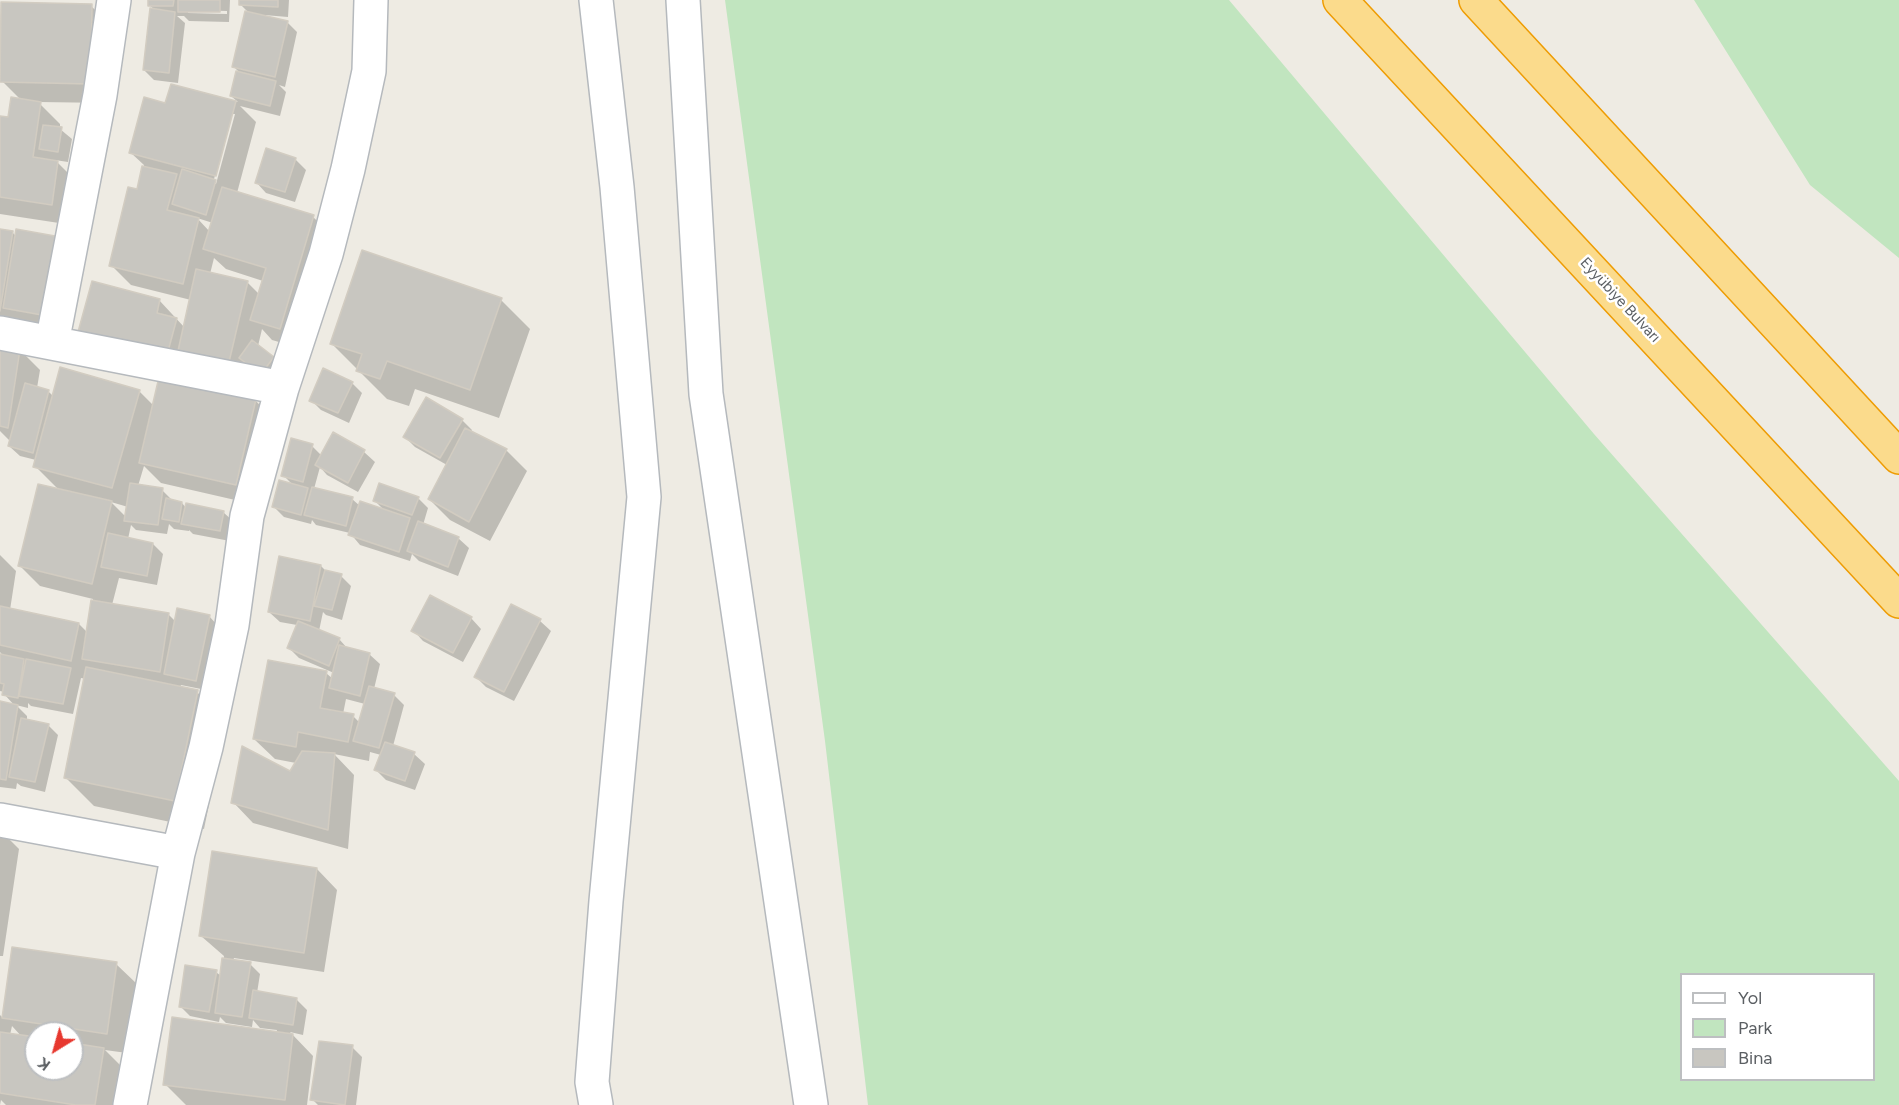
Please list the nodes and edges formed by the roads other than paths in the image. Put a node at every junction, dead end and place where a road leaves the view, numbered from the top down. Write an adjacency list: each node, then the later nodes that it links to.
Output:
1 (114, 0): 8 (street)
2 (371, 0): 9 (street)
3 (596, 0): 15 (street)
4 (683, 0): 16 (street)
5 (1340, 0): 11 (highway, Eyyübiye Bulvarı)
6 (1476, 0): 10 (highway)
7 (0, 333): 8 (street)
8 (52, 343): 9 (street)
9 (282, 388): 13 (street)
10 (1899, 457)
11 (1899, 601)
12 (0, 820): 13 (street)
13 (178, 853): 14 (street)
14 (130, 1105)
15 (597, 1105)
16 (811, 1105)

